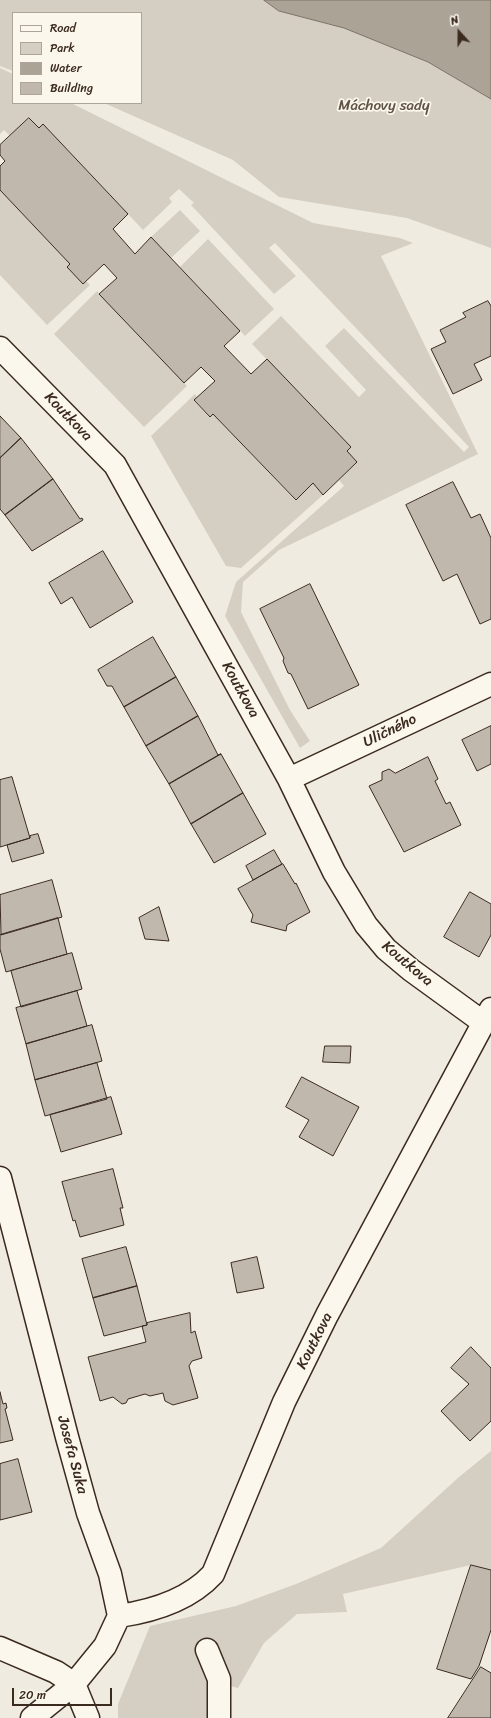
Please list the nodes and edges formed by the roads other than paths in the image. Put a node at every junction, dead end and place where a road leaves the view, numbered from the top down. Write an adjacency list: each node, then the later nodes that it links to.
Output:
1 (0, 348): 3 (street, Koutkova)
2 (491, 684): 3 (street, Uličného)
3 (290, 779): 4 (street, Koutkova)
4 (487, 1016): 6 (street, Koutkova)
5 (0, 1178): 6 (street, Josefa Suka)
6 (119, 1616): 9 (street)
7 (0, 1648): 9 (street)
8 (207, 1650): 12 (street)
9 (74, 1684): 10 (street); 11 (street)
10 (32, 1718)
11 (88, 1718)
12 (219, 1718)

